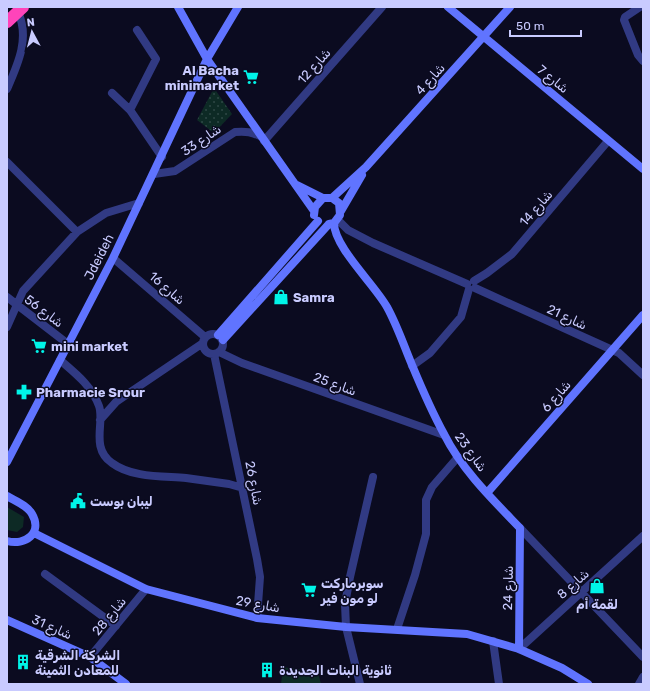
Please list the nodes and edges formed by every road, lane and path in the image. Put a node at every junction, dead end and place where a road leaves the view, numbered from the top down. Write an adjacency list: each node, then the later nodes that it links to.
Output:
1 (178, 7): 11 (street)
2 (238, 7): 11 (street, Jdeideh)
3 (382, 7): 16 (street, شارع 12)
4 (448, 7): 10 (street, شارع 7)
5 (510, 7): 10 (street, شارع 4)
6 (640, 7): 12 (street)
7 (20, 9): 8 (highway); 13 (street)
8 (7, 22)
9 (137, 30): 15 (street)
10 (483, 38): 17 (street, شارع 7); 20 (street, شارع 4)
11 (207, 59): 16 (street); 18 (street, Jdeideh)
12 (643, 61)
13 (7, 89)
14 (112, 93): 15 (street)
15 (130, 110): 18 (street)
16 (263, 139): 22 (street, شارع 33); 23 (street)
17 (608, 141): 21 (street, شارع 7); 33 (street, شارع 14)
18 (162, 157): 22 (street, Jdeideh)
19 (7, 162): 31 (street)
20 (366, 167): 25 (street, شارع 4); 28 (street, شارع 4)
21 (643, 169)
22 (154, 174): 26 (street, Jdeideh)
23 (294, 184): 24 (street); 27 (street)
24 (323, 198): 25 (street); 27 (street)
25 (332, 198): 28 (street)
26 (139, 203): 31 (street); 32 (street, Jdeideh)
27 (314, 211): 29 (street)
28 (341, 211): 30 (street)
29 (318, 222): 30 (street); 38 (street)
30 (333, 222): 33 (street, شارع 21); 38 (street); 44 (street, شارع 23)
31 (77, 232): 35 (street)
32 (113, 258): 39 (street, شارع 16); 40 (street, Jdeideh)
33 (471, 286): 41 (street, شارع 21); 44 (street)
34 (7, 297): 35 (street, شارع 56)
35 (16, 305): 37 (street); 40 (street, شارع 56)
36 (643, 315): 41 (street, شارع 6)
37 (7, 327)
38 (220, 337): 39 (street); 42 (street)
39 (204, 340): 42 (street); 46 (street)
40 (68, 344): 43 (street, Jdeideh)
41 (612, 351): 45 (street, شارع 21); 52 (street, شارع 6)
42 (216, 353): 47 (street, شارع 25); 51 (street, شارع 26)
43 (60, 360): 46 (street); 49 (street, Jdeideh)
44 (412, 366): 47 (street, شارع 23)
45 (643, 374)
46 (99, 421): 51 (street)
47 (444, 435): 48 (street, شارع 23)
48 (458, 457): 52 (street, شارع 23); 65 (street)
49 (7, 462)
50 (374, 476): 64 (street)
51 (243, 488): 61 (street, شارع 26)
52 (486, 493): 54 (street, شارع 23)
53 (7, 496): 55 (street)
54 (520, 528): 60 (street, شارع 23); 67 (street, شارع 24)
55 (34, 533): 57 (street); 59 (street, شارع 29)
56 (643, 536): 60 (street, شارع 8)
57 (7, 541)
58 (45, 574): 63 (street)
59 (146, 589): 61 (street, شارع 29); 63 (street, شارع 28)
60 (582, 592): 67 (street, شارع 8); 69 (street, شارع 23)
61 (257, 618): 64 (street, شارع 29)
62 (7, 620): 68 (street, شارع 31)
63 (116, 626): 68 (street, شارع 28)
64 (346, 627): 65 (street, شارع 29); 72 (street)
65 (397, 629): 66 (street, شارع 29)
66 (493, 641): 67 (street, شارع 29); 73 (street)
67 (519, 648): 74 (street, شارع 29)
68 (90, 657): 71 (street, شارع 31)
69 (643, 657)
70 (643, 676): 75 (street)
71 (126, 684)
72 (360, 684)
73 (499, 684)
74 (588, 684)
75 (639, 684)

